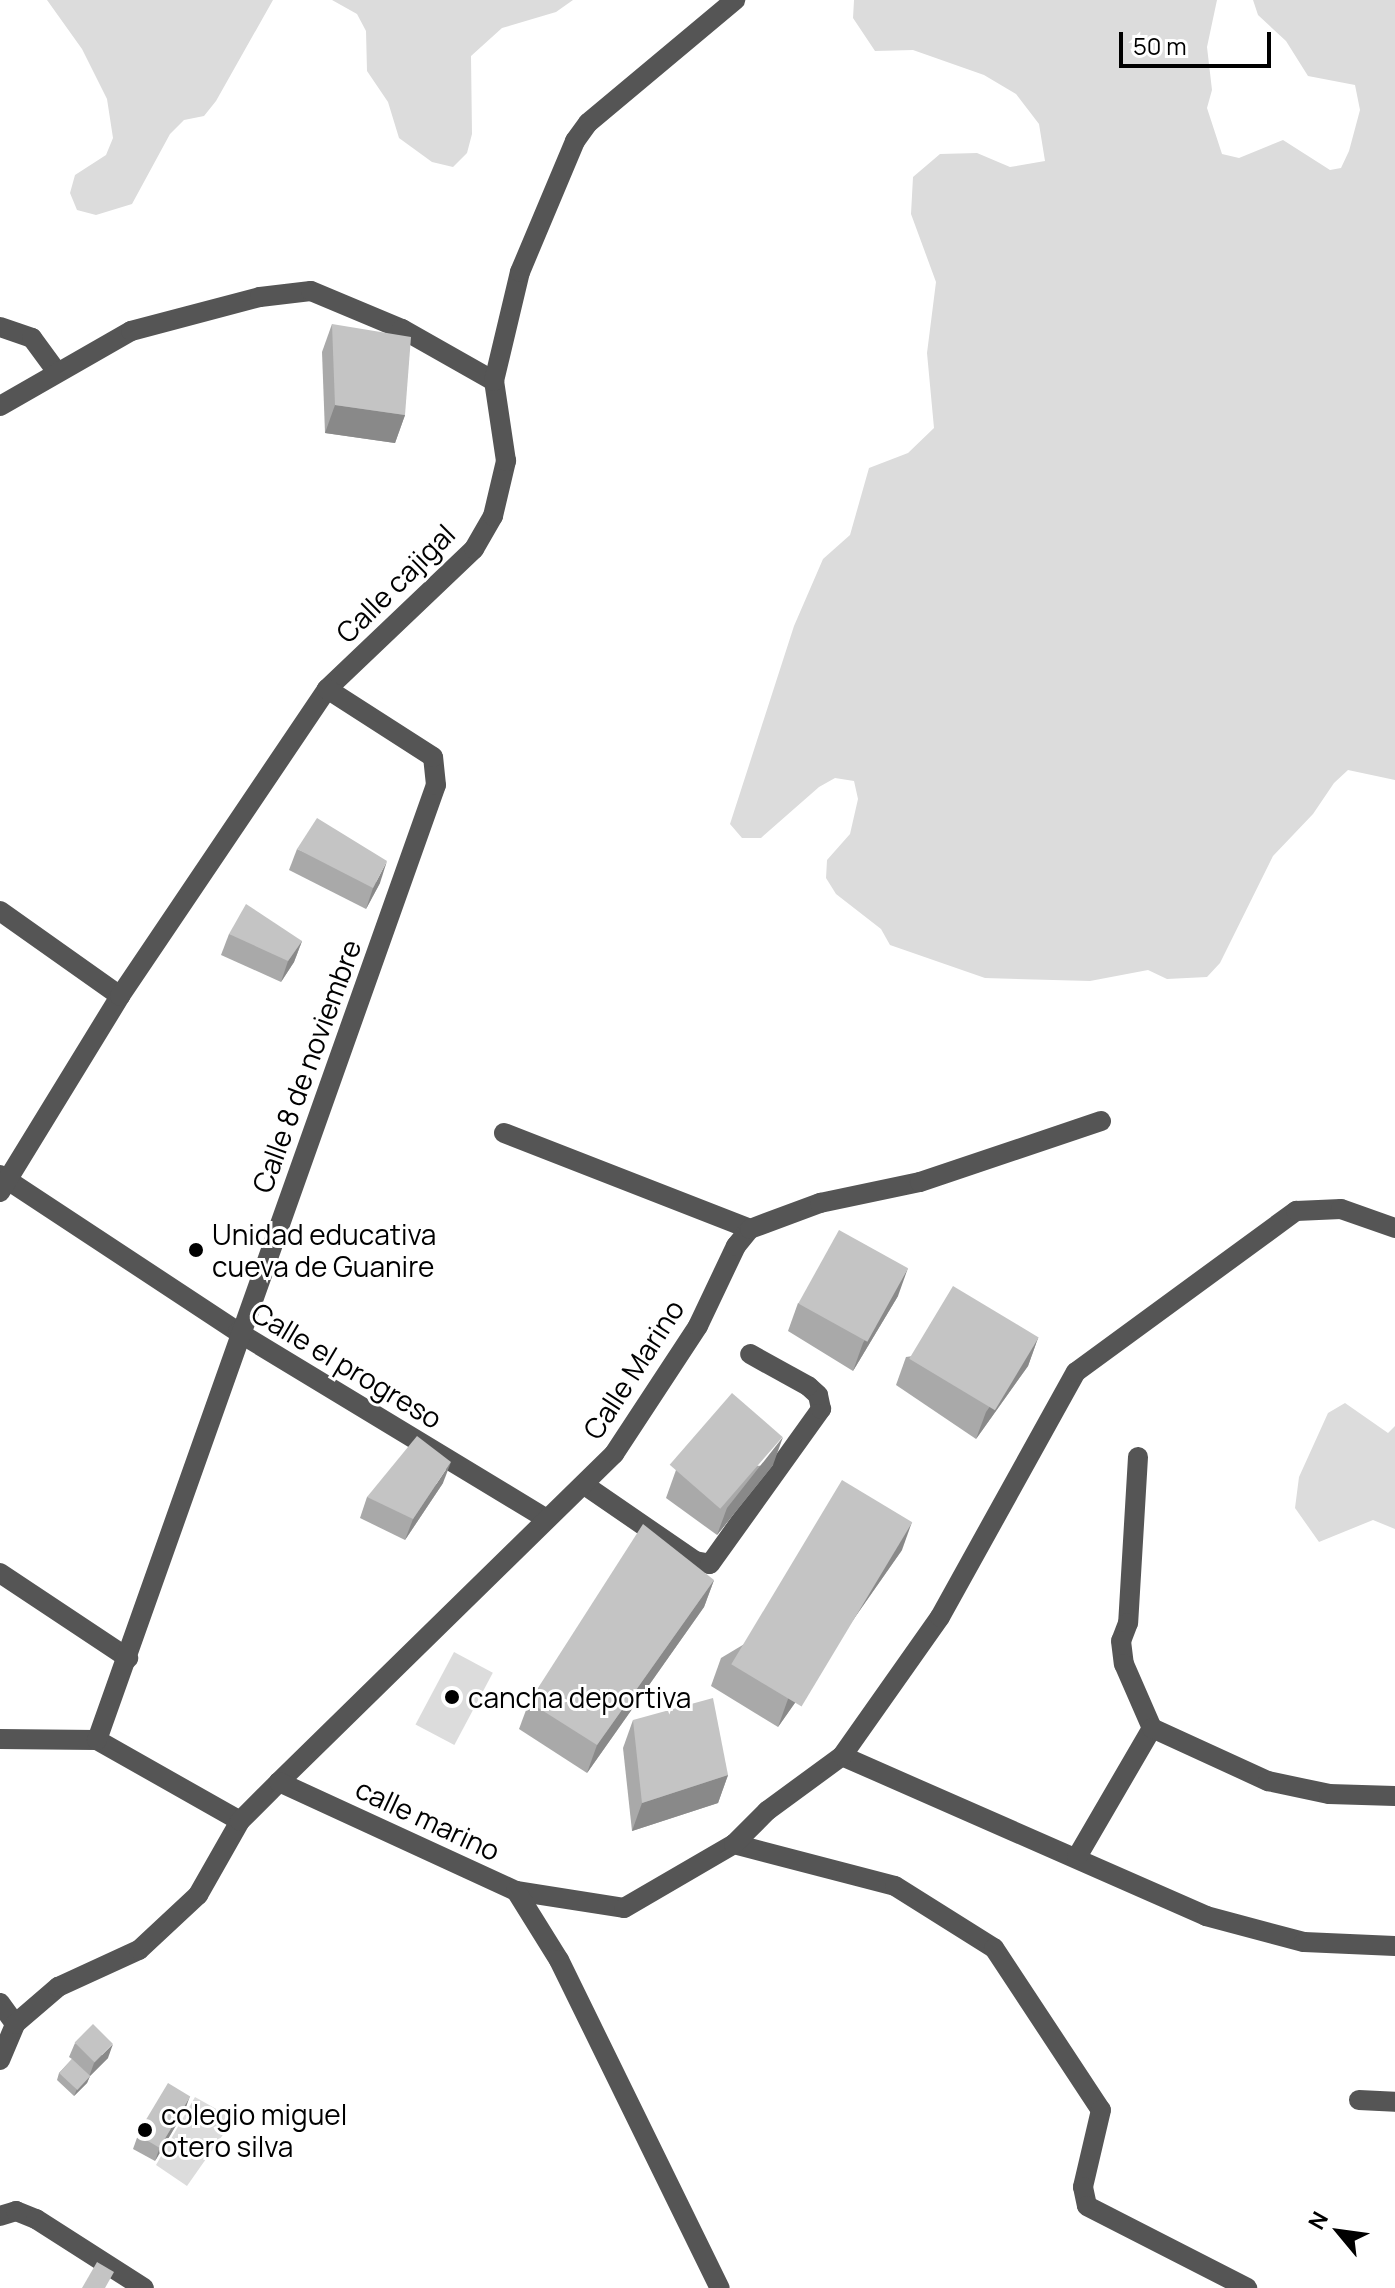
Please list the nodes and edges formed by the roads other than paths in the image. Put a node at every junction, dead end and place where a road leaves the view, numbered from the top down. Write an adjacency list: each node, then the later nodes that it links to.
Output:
1 (735, 0): 4 (street, Calle cajigal)
2 (0, 327): 3 (street)
3 (57, 372): 4 (street); 5 (street)
4 (494, 381): 6 (street, Calle cajigal)
5 (0, 406)
6 (327, 689): 8 (street, Calle cajigal); 14 (street, Calle 8 de noviembre)
7 (0, 911): 8 (street)
8 (120, 996): 11 (street, Calle cajigal)
9 (1101, 1121): 13 (street)
10 (504, 1133): 13 (street)
11 (2, 1182): 14 (street, Calle el progreso)
12 (1395, 1228): 24 (street)
13 (750, 1229): 17 (street, Calle Marino)
14 (238, 1332): 18 (street, Calle el progreso); 20 (street, Calle 8 de noviembre)
15 (750, 1354): 17 (street)
16 (1138, 1457): 21 (street)
17 (586, 1486): 18 (street, Calle Marino)
18 (547, 1519): 25 (street, Calle Marino)
19 (0, 1573): 20 (street)
20 (128, 1658): 23 (street, Calle 8 de noviembre)
21 (1152, 1728): 26 (street); 29 (street)
22 (0, 1739): 23 (street)
23 (97, 1740): 27 (street)
24 (842, 1756): 28 (street); 29 (street)
25 (279, 1782): 27 (street); 30 (street, calle marino)
26 (1395, 1796)
27 (240, 1821): 33 (street)
28 (734, 1844): 30 (street); 40 (street)
29 (1077, 1857): 31 (street)
30 (516, 1891): 39 (street, calle marino)
31 (1395, 1946)
32 (0, 2003): 33 (street)
33 (15, 2024): 34 (street)
34 (0, 2060)
35 (1359, 2100): 36 (street)
36 (1395, 2102)
37 (0, 2216): 38 (street)
38 (144, 2288)
39 (720, 2288)
40 (1247, 2288)

